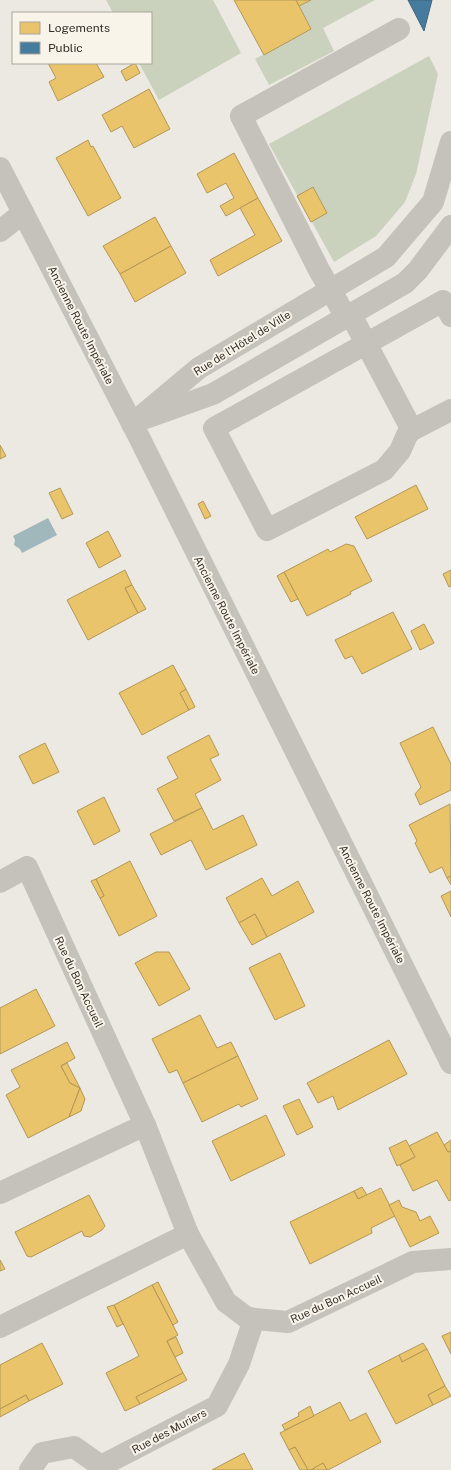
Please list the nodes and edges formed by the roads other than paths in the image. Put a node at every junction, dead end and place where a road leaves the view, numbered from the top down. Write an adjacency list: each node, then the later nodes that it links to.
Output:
1 (399, 28): 7 (street)
2 (451, 142): 7 (street, Rue de l'Hôtel de Ville)
3 (0, 168): 4 (street, Ancienne Route Impériale)
4 (23, 213): 6 (street); 12 (street, Ancienne Route Impériale)
5 (451, 226): 8 (street)
6 (0, 232)
7 (330, 290): 8 (street); 12 (street, Rue de l'Hôtel de Ville)
8 (348, 316): 10 (street); 12 (street)
9 (451, 316): 10 (street)
10 (366, 344): 13 (street); 13 (street)
11 (451, 410): 13 (street)
12 (132, 424): 15 (street, Ancienne Route Impériale)
13 (412, 430)
14 (0, 882): 16 (street, Rue du Bon Accueil)
15 (451, 1063)
16 (145, 1125): 17 (street); 18 (street, Rue du Bon Accueil)
17 (0, 1193)
18 (188, 1234): 20 (street, Rue du Bon Accueil); 21 (street)
19 (451, 1258): 20 (street, Rue du Bon Accueil)
20 (254, 1319): 22 (street, Rue des Muriers)
21 (0, 1327)
22 (102, 1468): 23 (street, Rue des Muriers)
23 (30, 1470)

